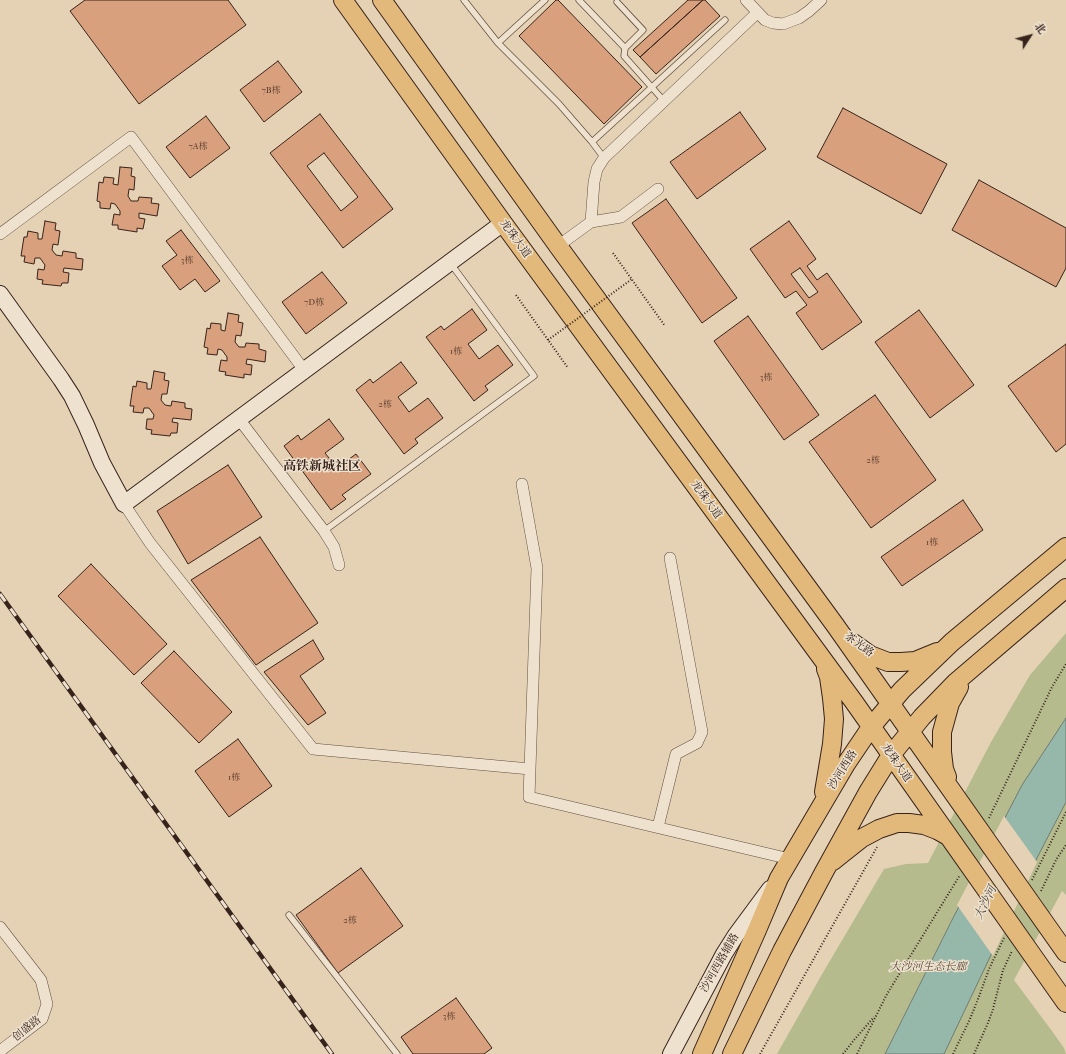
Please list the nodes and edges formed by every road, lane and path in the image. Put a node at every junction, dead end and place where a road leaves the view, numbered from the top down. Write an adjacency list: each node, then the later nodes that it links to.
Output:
1 (343, 0): 19 (main road, 龙珠大道)
2 (382, 0): 21 (main road)
3 (464, 0): 11 (lane)
4 (544, 0): 11 (lane)
5 (579, 0): 12 (lane)
6 (746, 0): 9 (street)
7 (821, 0): 9 (street)
8 (617, 2): 12 (lane)
9 (757, 12): 14 (street)
10 (725, 20): 13 (lane)
11 (498, 43): 15 (lane)
12 (624, 48): 13 (lane)
13 (651, 87): 14 (lane); 15 (lane)
14 (664, 101): 16 (street)
15 (592, 142): 16 (lane)
16 (604, 158): 18 (street)
17 (658, 189): 18 (street)
18 (591, 222): 21 (street)
19 (503, 223): 23 (street); 41 (main road, 龙珠大道)
20 (0, 234): 30 (street)
21 (558, 246): 39 (main road)
22 (613, 253): 24 (path)
23 (450, 262): 30 (street); 34 (lane)
24 (632, 279): 27 (path); 28 (path, bridge)
25 (0, 294): 33 (street)
26 (516, 295): 28 (path)
27 (665, 326)
28 (548, 340): 29 (path)
29 (568, 368)
30 (304, 370): 31 (street)
31 (239, 419): 33 (street); 34 (street)
32 (522, 484): 47 (street)
33 (124, 504): 47 (street)
34 (324, 531): 37 (street)
35 (1066, 547): 40 (main road, 沙河西路)
36 (670, 558): 50 (street)
37 (339, 565)
38 (1066, 588): 42 (main road)
39 (836, 625): 40 (main road, 茶光路); 43 (main road)
40 (952, 642): 43 (main road, 沙河西路)
41 (821, 658): 44 (main road, 龙珠大道); 49 (main road)
42 (969, 671): 45 (main road); 48 (main road)
43 (891, 703): 44 (main road, 沙河西路); 45 (main road)
44 (871, 727): 46 (main road, 龙珠大道); 49 (main road, 沙河西路)
45 (910, 731): 46 (main road); 48 (main road)
46 (891, 756): 51 (main road, 龙珠大道); 54 (main road)
47 (530, 770): 50 (street)
48 (951, 789): 58 (main road)
49 (817, 812): 53 (main road, 沙河西路)
50 (658, 827): 53 (street)
51 (949, 837): 54 (main road); 59 (main road, 龙珠大道)
52 (881, 843): 66 (path)
53 (790, 859): 55 (main road, 沙河西路)
54 (824, 872): 65 (main road)
55 (779, 878): 63 (street, 沙河西路辅路); 64 (main road, 沙河西路)
56 (289, 915): 62 (lane)
57 (0, 927): 61 (street, 创盛路)
58 (1066, 953)
59 (1066, 1004)
60 (876, 1015): 67 (path)
61 (0, 1051)
62 (397, 1054)
63 (671, 1054)
64 (702, 1054)
65 (732, 1054)
66 (760, 1054)
67 (843, 1054)

